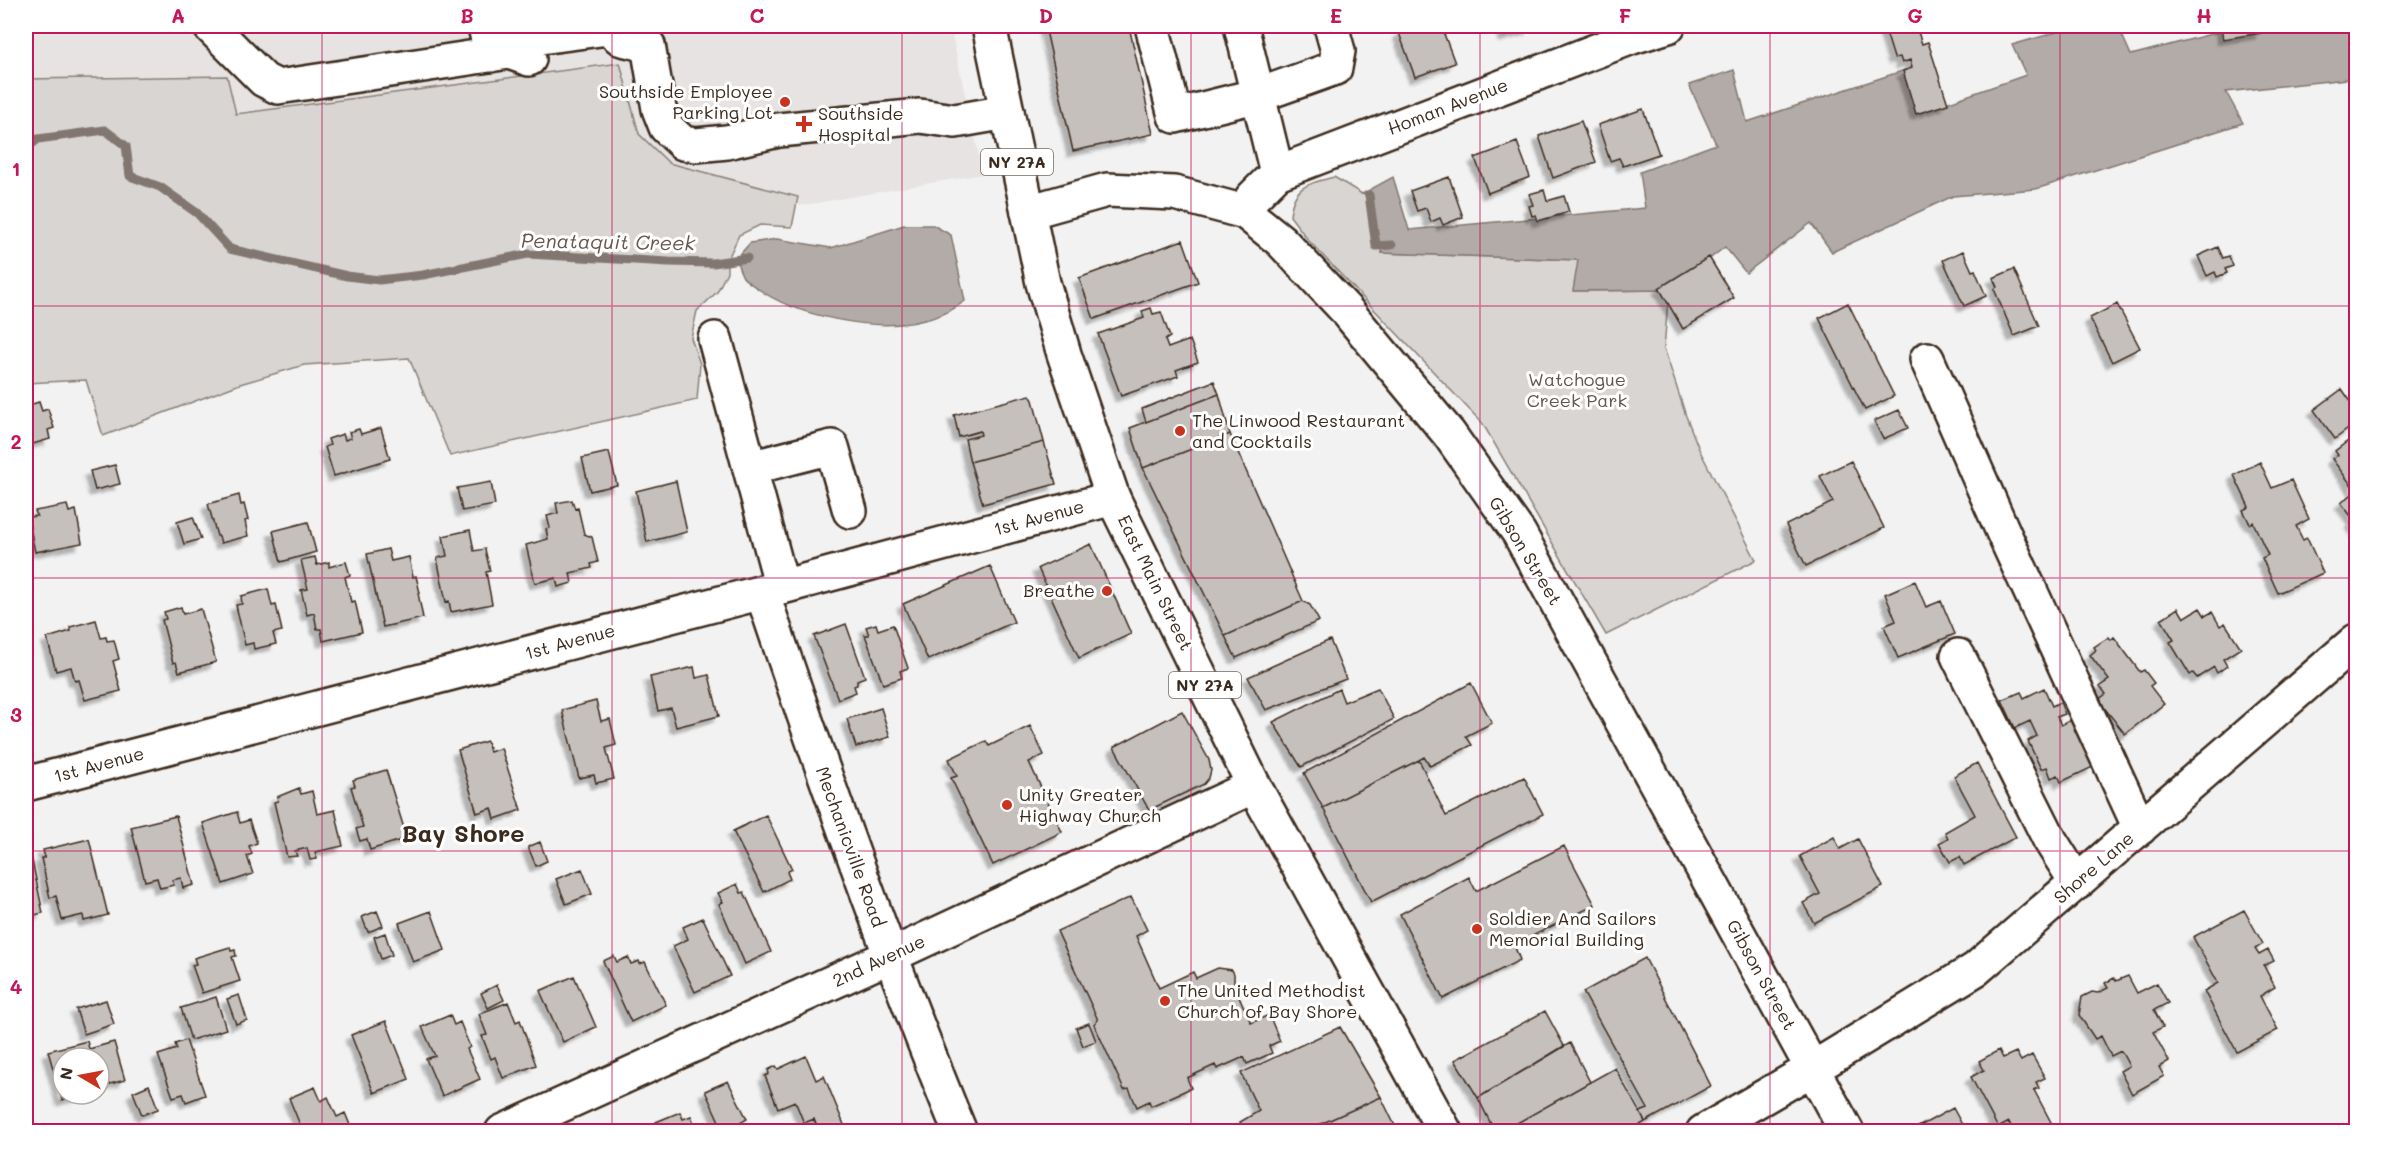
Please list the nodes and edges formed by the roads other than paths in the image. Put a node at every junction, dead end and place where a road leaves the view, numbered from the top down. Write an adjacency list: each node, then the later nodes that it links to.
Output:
1 (210, 26): 8 (street)
2 (989, 26): 10 (street, East Main Street / NY 27A)
3 (1152, 26): 9 (street)
4 (1241, 26): 9 (street)
5 (1331, 26): 9 (street)
6 (1668, 26): 7 (street, Homan Avenue)
7 (1631, 32): 11 (street, Homan Avenue)
8 (495, 44): 10 (street)
9 (1259, 95): 11 (street)
10 (1007, 112): 12 (street, East Main Street / NY 27A)
11 (1277, 173): 13 (street, Homan Avenue)
12 (1028, 212): 13 (street, Gibson Street); 17 (street, East Main Street / NY 27A)
13 (1245, 212): 27 (street, Gibson Street)
14 (715, 339): 16 (street, Mechanicville Road)
15 (1927, 359): 24 (street)
16 (750, 468): 18 (street); 19 (street, Mechanicville Road)
17 (1113, 498): 19 (street, 1st Avenue); 23 (street, East Main Street / NY 27A)
18 (850, 511)
19 (772, 589): 22 (street, 1st Avenue); 26 (street, Mechanicville Road)
20 (2356, 641): 24 (street, Shore Lane)
21 (1958, 656): 25 (street)
22 (26, 784)
23 (1254, 786): 26 (street, 2nd Avenue); 30 (street, East Main Street / NY 27A)
24 (2140, 828): 25 (street, Shore Lane)
25 (2077, 883): 27 (street, Shore Lane)
26 (890, 956): 28 (street, 2nd Avenue); 29 (street, Mechanicville Road)
27 (1812, 1069): 31 (street, Shore Lane); 32 (street, Gibson Street)
28 (502, 1131)
29 (960, 1131)
30 (1445, 1131)
31 (1703, 1131)
32 (1847, 1131)

